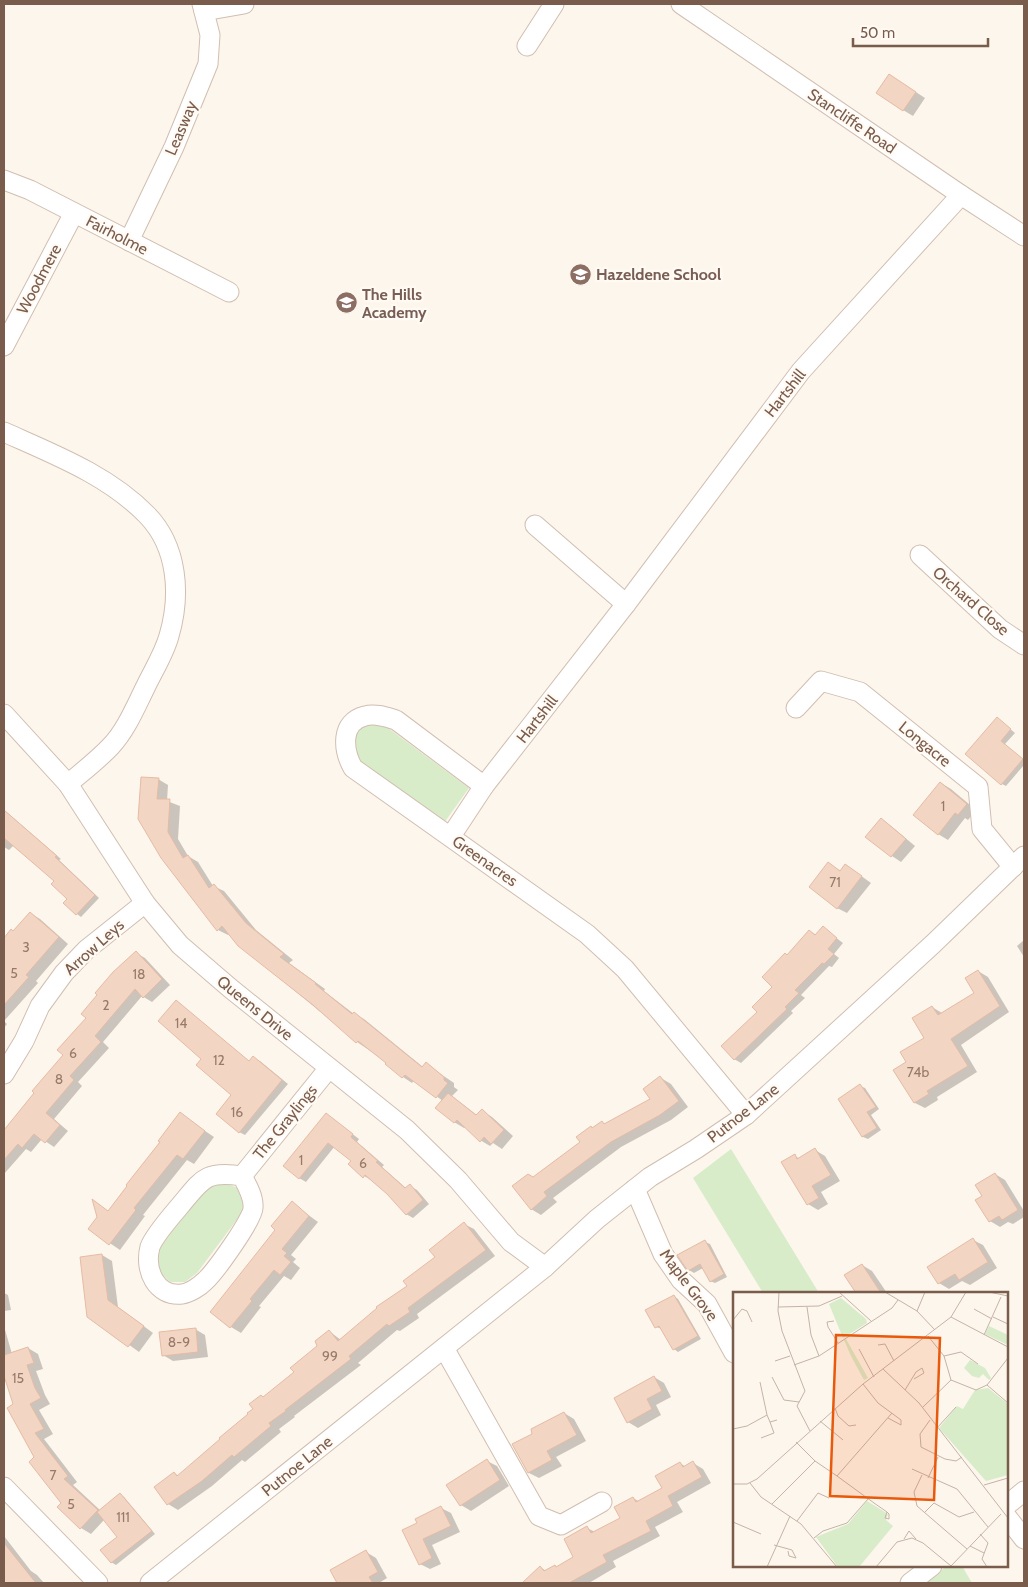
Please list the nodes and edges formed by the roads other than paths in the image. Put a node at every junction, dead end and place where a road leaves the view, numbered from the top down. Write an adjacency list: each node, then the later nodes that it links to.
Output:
1 (244, 4): 4 (street, Leasway)
2 (554, 4): 5 (street)
3 (682, 4): 7 (street, Stancliffe Road)
4 (203, 7): 10 (street, Leasway)
5 (527, 46)
6 (4, 180): 8 (street, Fairholme)
7 (961, 195): 9 (street, Stancliffe Road); 16 (street, Hartshill)
8 (74, 213): 10 (street, Fairholme); 12 (street, Woodmere)
9 (1024, 236)
10 (129, 241): 11 (street, Fairholme)
11 (229, 292)
12 (4, 346)
13 (4, 432): 20 (street)
14 (535, 525): 16 (street)
15 (920, 555): 17 (street, Orchard Close)
16 (626, 604): 21 (street, Hartshill)
17 (1024, 645)
18 (796, 708): 23 (street, Longacre)
19 (4, 714): 20 (street, Queens Drive)
20 (68, 784): 24 (street, Queens Drive)
21 (484, 786): 22 (street, Hartshill); 22 (street, Greenacres)
22 (451, 836): 27 (street, Greenacres)
23 (1018, 861): 27 (street, Putnoe Lane)
24 (145, 903): 25 (street, Queens Drive); 26 (street, Arrow Leys)
25 (329, 1068): 28 (street, The Graylings); 30 (street, Queens Drive)
26 (4, 1074)
27 (746, 1115): 29 (street, Putnoe Lane)
28 (242, 1176): 28 (street, The Graylings)
29 (635, 1189): 30 (street, Putnoe Lane); 32 (street, Maple Grove)
30 (545, 1267): 31 (street, Putnoe Lane)
31 (444, 1348): 35 (street); 41 (street, Putnoe Lane)
32 (733, 1351)
33 (4, 1487): 40 (street)
34 (1024, 1491): 36 (street)
35 (602, 1502)
36 (1008, 1504)
37 (1008, 1518): 38 (street)
38 (1024, 1539)
39 (931, 1567): 42 (street)
40 (98, 1583)
41 (150, 1583)
42 (910, 1583)

